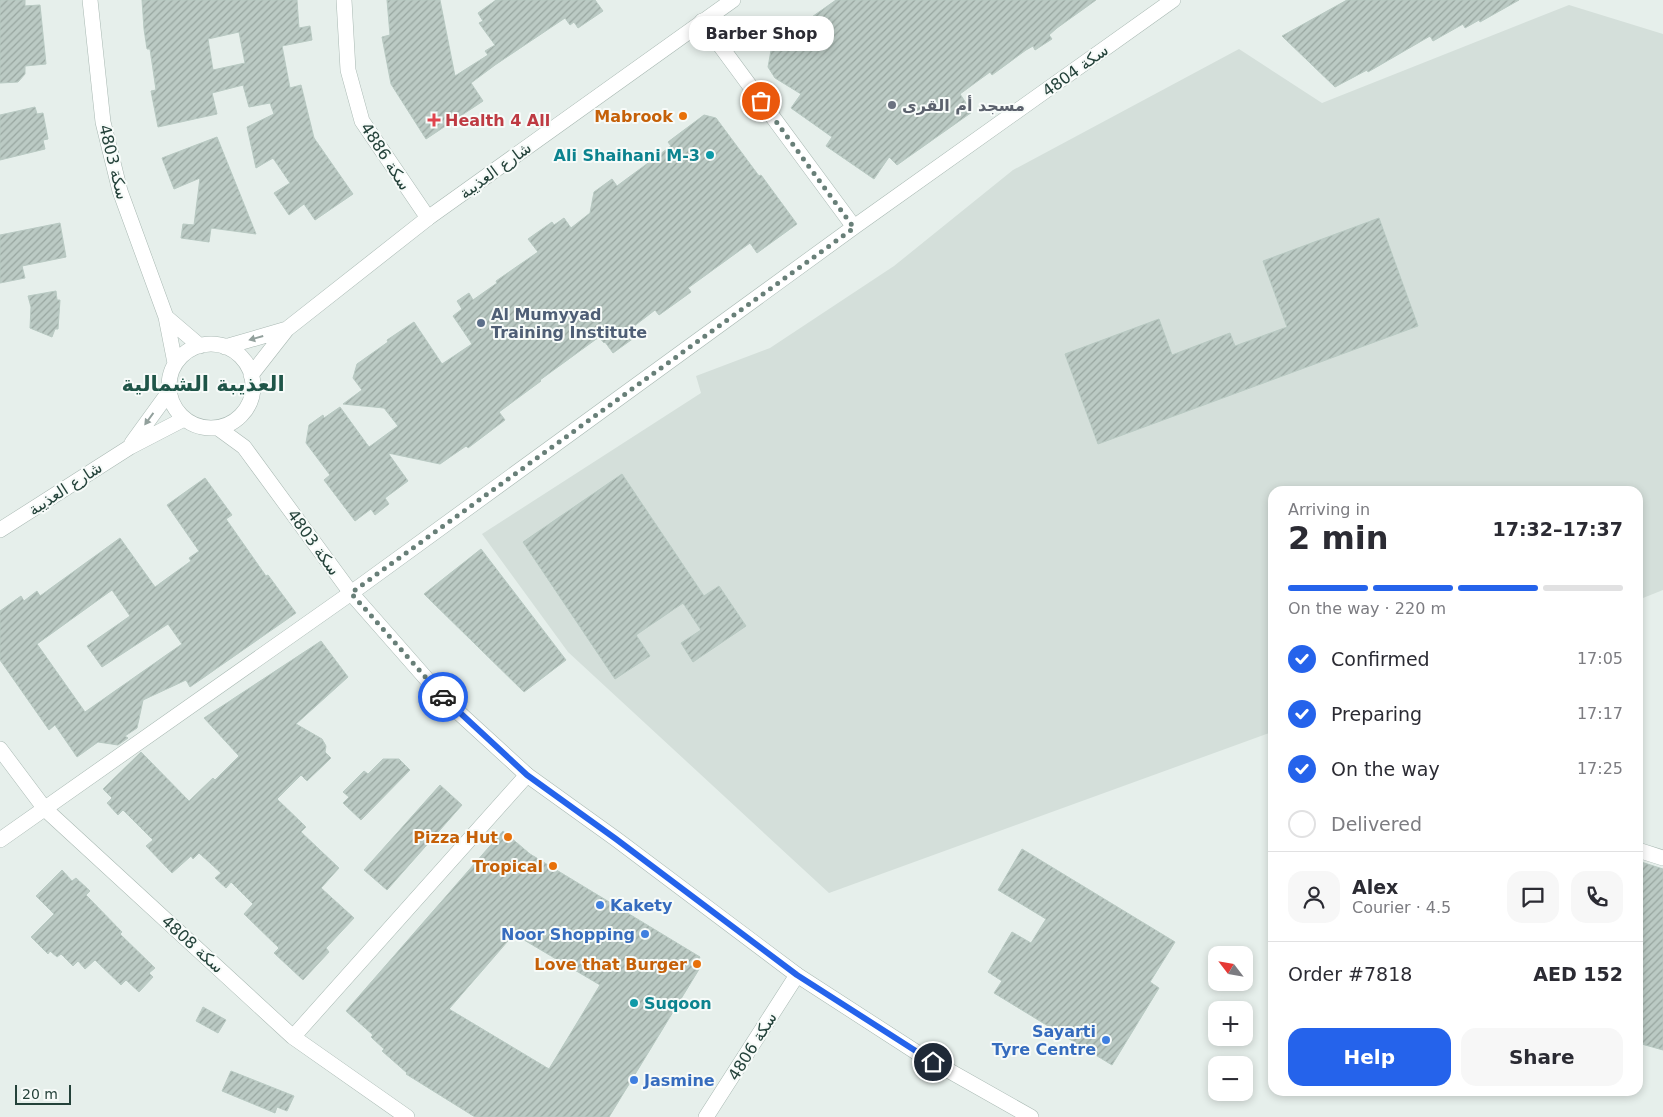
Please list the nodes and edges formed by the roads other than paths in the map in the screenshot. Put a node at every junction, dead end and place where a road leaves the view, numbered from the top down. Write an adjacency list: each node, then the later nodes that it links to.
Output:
1 (90, 0): 8 (street, سكة 4803)
2 (344, 0): 6 (street, سكة 4886)
3 (733, 0): 5 (street, شارع العذيبة)
4 (1173, 0): 7 (street, سكة 4804)
5 (702, 21): 6 (street, شارع العذيبة); 7 (street)
6 (428, 218): 9 (street, شارع العذيبة)
7 (854, 228): 21 (street, سكة 4804)
8 (166, 317): 10 (street, سكة 4803); 12 (street, سكة 4803)
9 (287, 329): 11 (street, شارع العذيبة, one-way to 11); 13 (street, شارع العذيبة)
10 (200, 346): 11 (street); 12 (street)
11 (225, 347): 13 (street)
12 (175, 363): 14 (street)
13 (251, 375): 15 (street)
14 (169, 392): 16 (street); 18 (street, شارع العذيبة, one-way to 18)
15 (240, 417): 17 (street); 19 (street, سكة 4803)
16 (184, 419): 17 (street); 18 (street, شارع العذيبة)
17 (218, 428): 19 (street, سكة 4803)
18 (130, 447): 20 (street, شارع العذيبة)
19 (244, 447): 21 (street, سكة 4803)
20 (1, 528)
21 (351, 593): 23 (street, سكة 4803); 24 (street, سكة 4804)
22 (0, 749): 24 (street, سكة 4808)
23 (527, 775): 28 (street, سكة 4803); 29 (street)
24 (45, 809): 25 (street, سكة 4804); 29 (street, سكة 4808)
25 (0, 840)
26 (1643, 852): 27 (street)
27 (1663, 858)
28 (797, 975): 31 (street, سكة 4806); 32 (street, سكة 4803)
29 (293, 1036): 30 (street, سكة 4808)
30 (407, 1117)
31 (706, 1117)
32 (1031, 1117)

